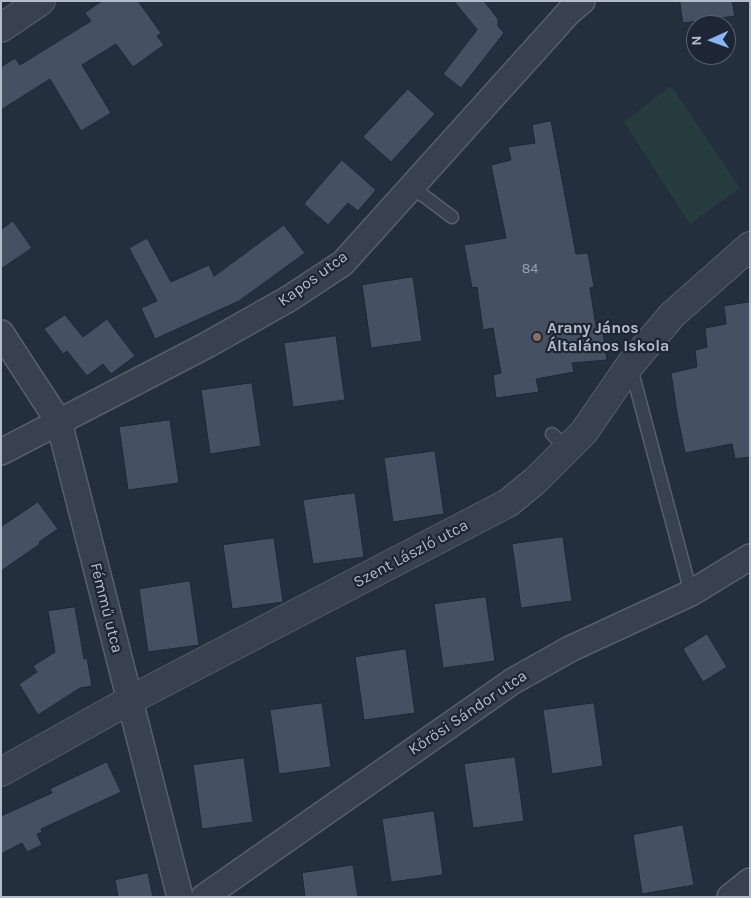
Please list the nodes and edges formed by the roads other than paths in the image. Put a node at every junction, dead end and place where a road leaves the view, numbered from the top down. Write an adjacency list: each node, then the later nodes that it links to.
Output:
1 (41, 1): 3 (street)
2 (567, 5): 4 (street, Kapos utca)
3 (1, 28)
4 (410, 188): 5 (lane); 9 (street, Kapos utca)
5 (452, 217)
6 (750, 246): 8 (street, Szent László utca)
7 (1, 333): 9 (street, Fémmű utca)
8 (630, 365): 12 (lane); 13 (street, Szent László utca)
9 (59, 422): 10 (street, Kapos utca); 13 (street, Fémmű utca)
10 (1, 452)
11 (750, 558): 12 (street, Kőrösi Sándor utca)
12 (691, 593): 16 (street, Kőrösi Sándor utca)
13 (130, 700): 14 (street, Szent László utca); 15 (street, Fémmű utca)
14 (1, 772)
15 (180, 897)
16 (204, 897)

